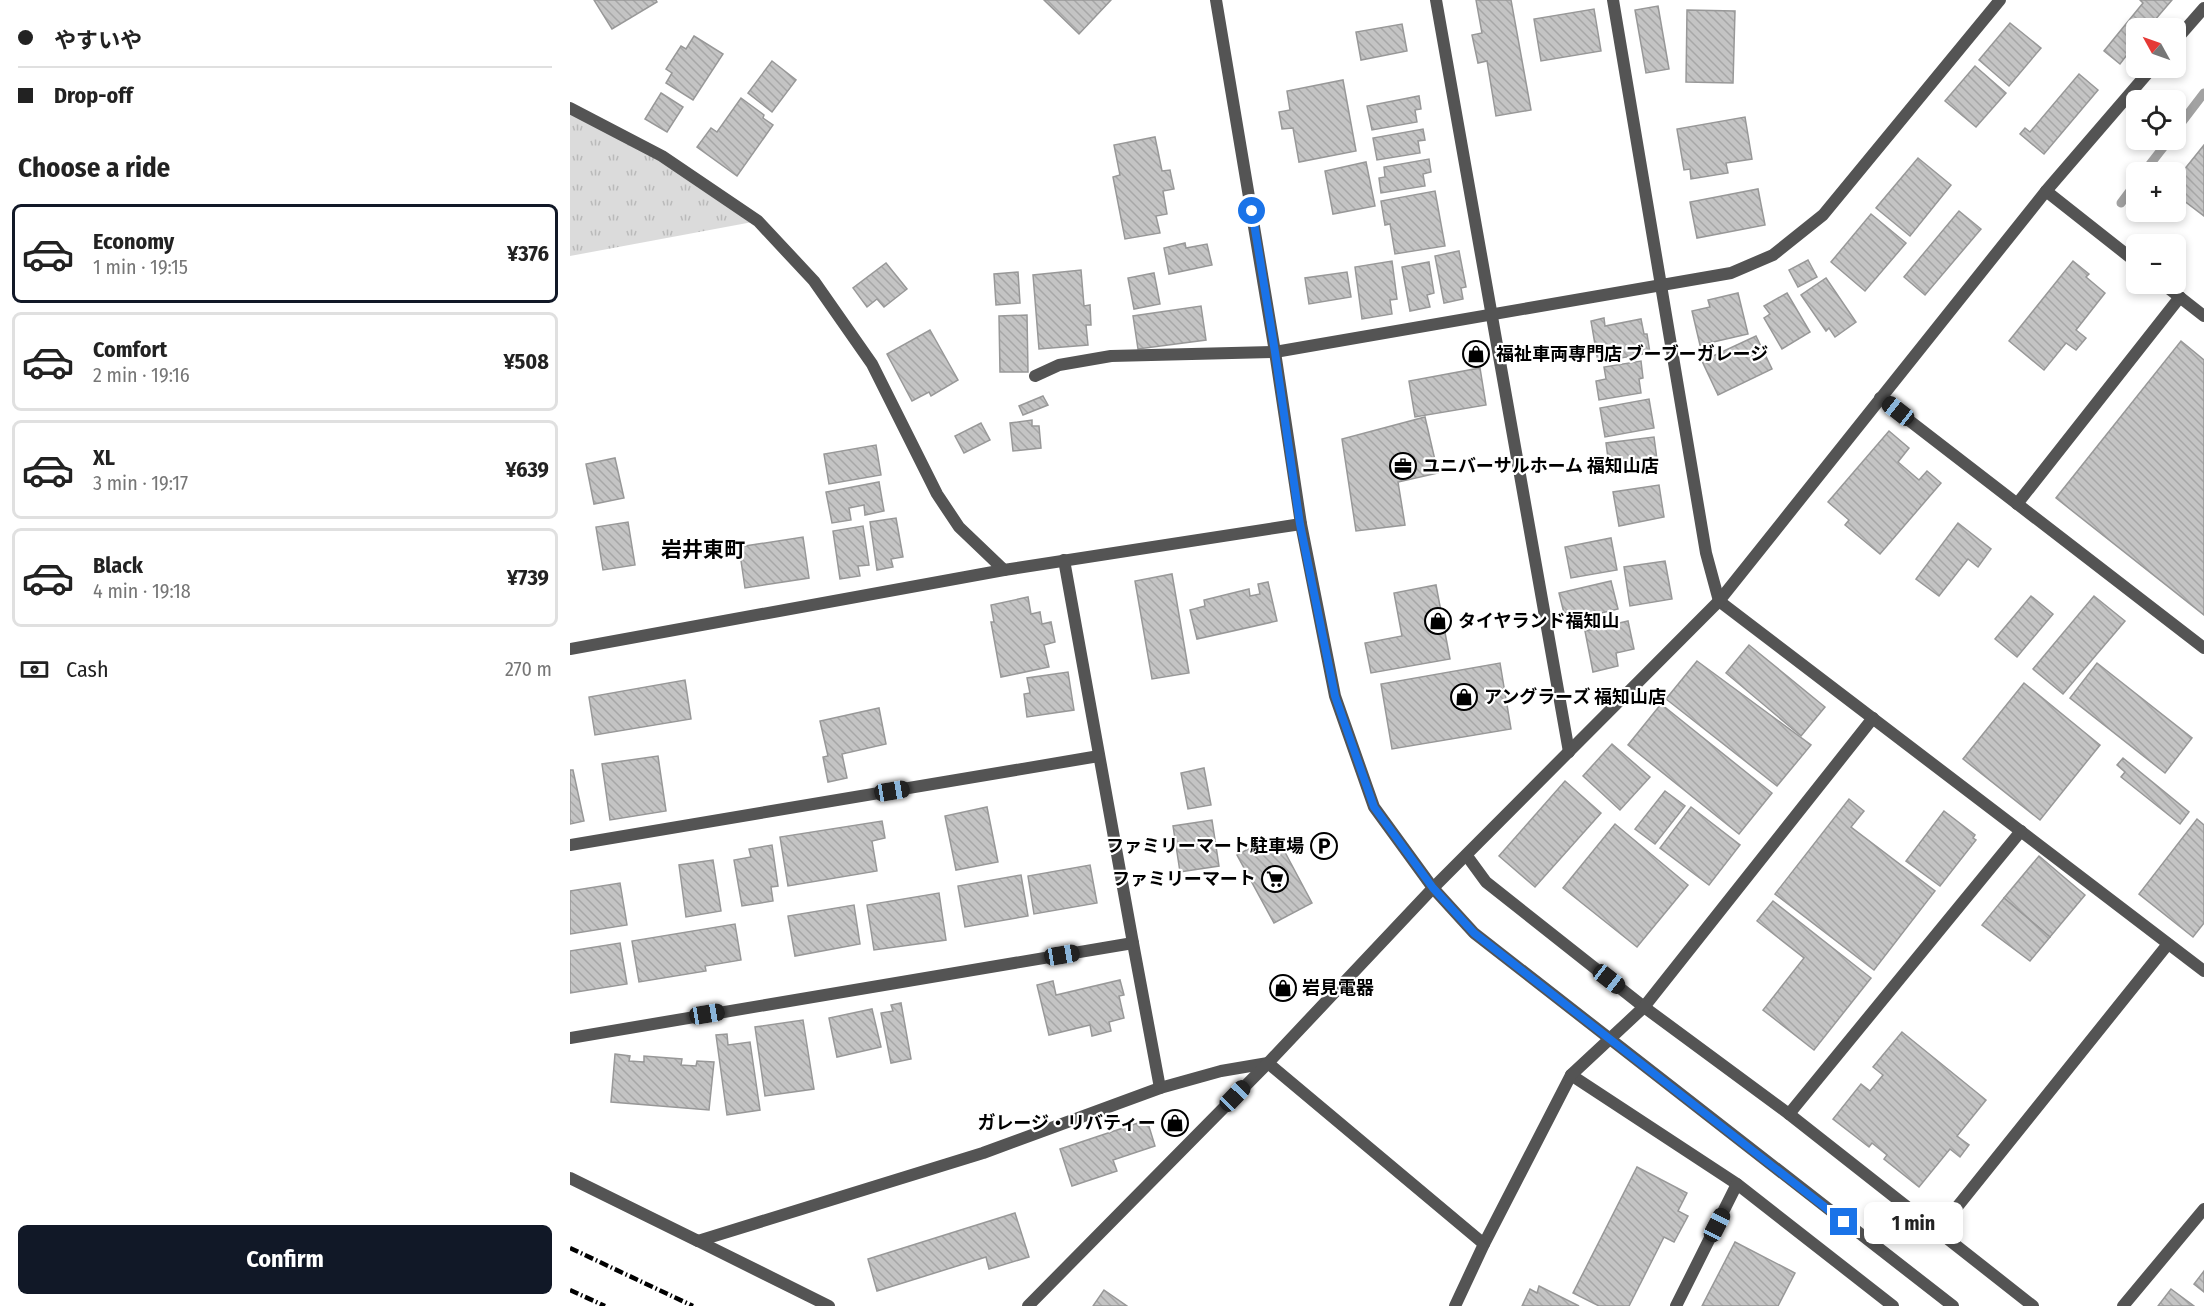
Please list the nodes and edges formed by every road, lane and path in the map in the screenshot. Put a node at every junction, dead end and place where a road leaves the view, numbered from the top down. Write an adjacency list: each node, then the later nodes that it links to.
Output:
1 (1216, 0): 16 (street)
2 (1436, 0): 14 (street)
3 (1613, 0): 11 (street)
4 (2000, 0): 11 (street)
5 (2204, 8): 6 (street)
6 (2186, 28)
7 (2143, 78): 9 (street)
8 (570, 108): 22 (street)
9 (2046, 191): 10 (street); 18 (street)
10 (2126, 254)
11 (1661, 286): 14 (street); 23 (street)
12 (2176, 294): 13 (street)
13 (2180, 297): 15 (street); 19 (street)
14 (1492, 314): 16 (street); 27 (street)
15 (2204, 316)
16 (1275, 352): 17 (street); 20 (street)
17 (1035, 376)
18 (1880, 398): 19 (street); 23 (street)
19 (2017, 504): 24 (street)
20 (1300, 524): 21 (street); 32 (street)
21 (1064, 560): 22 (street); 28 (street)
22 (1004, 570): 25 (street)
23 (1719, 601): 26 (street); 27 (street)
24 (2204, 648)
25 (570, 649)
26 (1873, 718): 29 (street); 36 (street)
27 (1569, 752): 31 (street)
28 (1099, 756): 30 (street); 33 (street)
29 (2021, 831): 34 (street); 42 (street)
30 (570, 845)
31 (1467, 856): 32 (street); 36 (street)
32 (1433, 888): 38 (street); 39 (street)
33 (1132, 943): 37 (street); 41 (street)
34 (2169, 944): 35 (street); 46 (street)
35 (2203, 970)
36 (1644, 1007): 38 (street); 42 (street)
37 (570, 1038)
38 (1610, 1040): 40 (street); 54 (street)
39 (1268, 1063): 41 (street); 48 (street); 50 (street)
40 (1571, 1075): 44 (street); 48 (street)
41 (1160, 1088): 47 (street)
42 (1789, 1114): 46 (street)
43 (570, 1178): 47 (street)
44 (1737, 1184): 52 (street); 53 (street)
45 (2204, 1209): 56 (street)
46 (1937, 1232): 55 (street)
47 (698, 1241): 49 (street)
48 (1484, 1244): 51 (street)
49 (829, 1306)
50 (1028, 1306)
51 (1455, 1306)
52 (1676, 1306)
53 (1893, 1306)
54 (1953, 1306)
55 (2033, 1306)
56 (2123, 1306)

